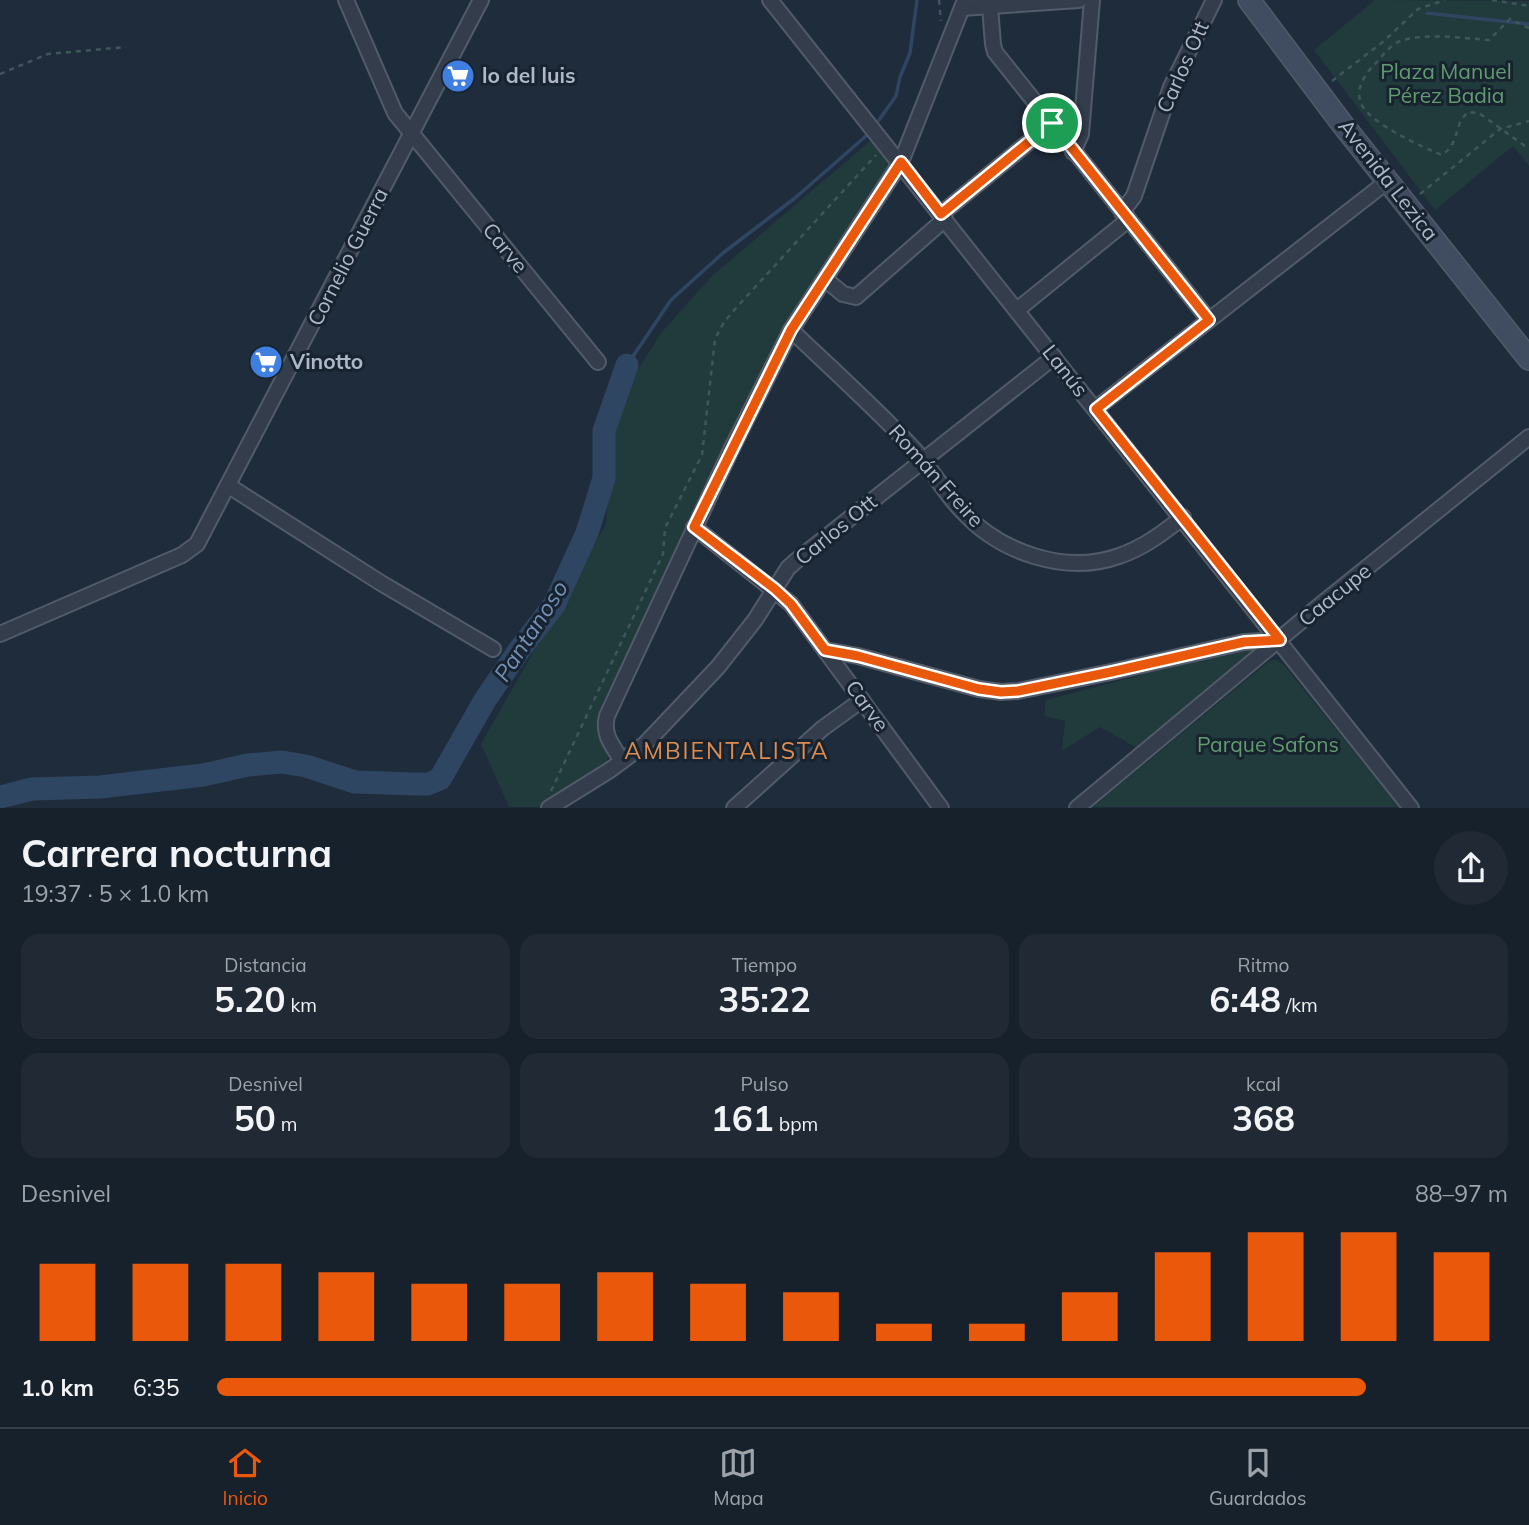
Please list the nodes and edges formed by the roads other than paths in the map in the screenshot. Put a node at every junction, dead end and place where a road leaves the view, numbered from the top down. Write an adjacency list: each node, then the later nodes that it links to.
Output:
1 (346, 0): 11 (street, Carve)
2 (481, 0): 11 (street, Cornelio Guerra)
3 (770, 0): 13 (street, Lanús)
4 (1079, 0): 9 (street)
5 (1092, 0): 12 (street)
6 (1214, 0): 15 (street, Carlos Ott)
7 (1249, 0): 14 (street, Avenida Lezica)
8 (963, 4): 9 (street); 13 (street)
9 (990, 7): 10 (street)
10 (1052, 123): 12 (street); 16 (street)
11 (412, 134): 23 (street, Carve); 27 (street, Cornelio Guerra)
12 (1073, 152): 15 (street)
13 (901, 162): 16 (street, Lanús); 17 (street)
14 (1389, 180): 19 (street); 22 (street, Avenida Lezica)
15 (1125, 216): 18 (street, Carlos Ott); 19 (street)
16 (943, 217): 17 (street); 18 (street, Lanús)
17 (825, 279): 20 (street)
18 (1017, 310): 21 (street, Lanús)
19 (1209, 320): 24 (street)
20 (791, 330): 26 (street, Román Freire); 29 (street)
21 (1054, 357): 24 (street, Lanús); 26 (street, Carlos Ott)
22 (1529, 359)
23 (598, 362)
24 (1096, 409): 28 (street, Lanús)
25 (1529, 437): 32 (street, Caacupe)
26 (923, 461): 28 (street, Román Freire); 30 (street, Carlos Ott)
27 (229, 486): 31 (street, Cornelio Guerra); 33 (street)
28 (1183, 517): 32 (street, Lanús)
29 (694, 527): 30 (street, Carve); 36 (street)
30 (775, 589): 34 (street, Carve); 36 (street, Carlos Ott)
31 (0, 634)
32 (1280, 640): 34 (street); 40 (street, Caacupe); 41 (street, Lanús)
33 (493, 649)
34 (825, 650): 35 (street, Carve)
35 (862, 700): 38 (street); 39 (street, Carve)
36 (622, 761): 37 (street, Carlos Ott)
37 (550, 801)
38 (734, 807)
39 (941, 807)
40 (1077, 807)
41 (1411, 807)

